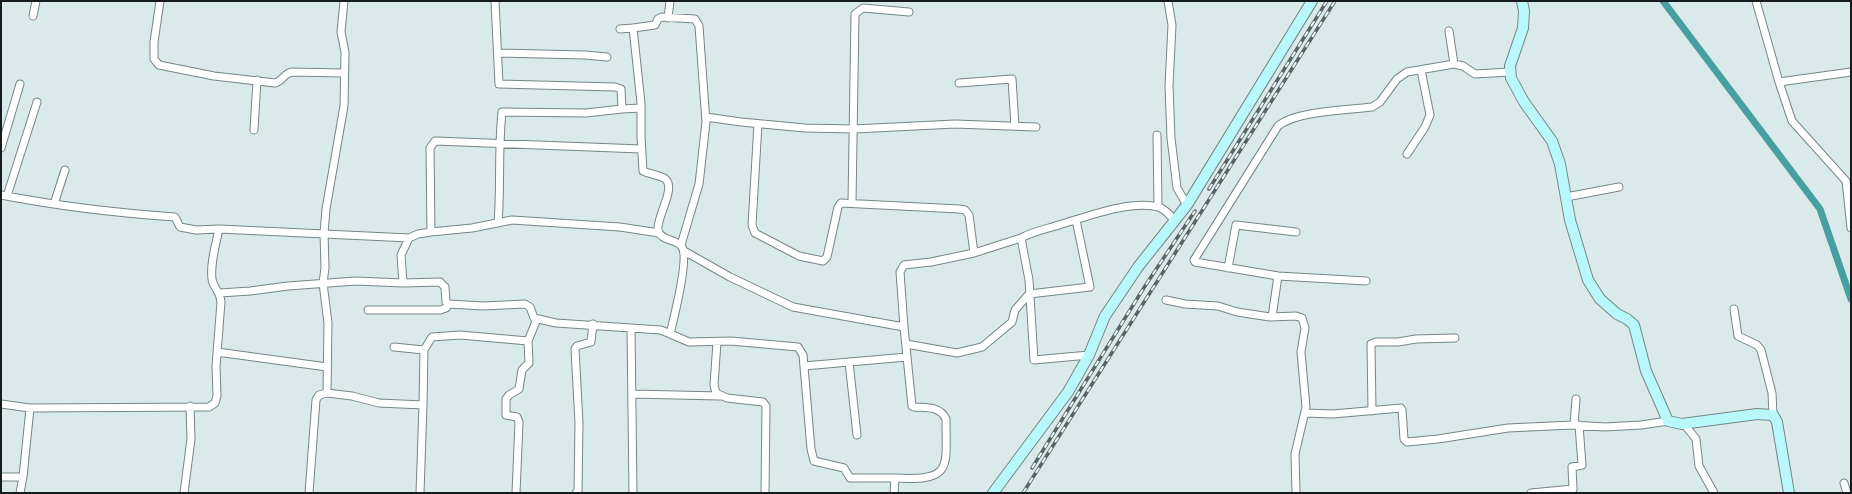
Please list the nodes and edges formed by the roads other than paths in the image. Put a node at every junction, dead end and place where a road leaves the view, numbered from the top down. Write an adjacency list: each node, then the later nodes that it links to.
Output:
1 (36, 1): 11 (street)
2 (160, 1): 23 (street)
3 (344, 1): 22 (street)
4 (495, 1): 16 (street)
5 (670, 1): 12 (street)
6 (1168, 1): 47 (street)
7 (1312, 1): 47 (street)
8 (1522, 1): 20 (street)
9 (1756, 1): 24 (street)
10 (910, 12): 34 (street)
11 (33, 16)
12 (668, 18): 13 (street); 30 (street)
13 (633, 28): 14 (street); 28 (street)
14 (620, 29)
15 (1449, 31): 18 (street)
16 (498, 53): 17 (street); 29 (street)
17 (607, 57)
18 (1454, 64): 19 (street); 20 (street)
19 (1421, 70): 40 (street); 62 (street)
20 (1510, 72): 44 (street)
21 (1851, 72): 24 (street)
22 (344, 74): 23 (street); 56 (street)
23 (257, 80): 35 (street)
24 (1779, 82): 52 (street)
25 (959, 83): 32 (street)
26 (20, 84): 38 (street)
27 (37, 102): 43 (street)
28 (641, 108): 29 (street); 39 (street)
29 (622, 109): 37 (street)
30 (706, 117): 31 (street); 60 (street)
31 (758, 124): 34 (street); 45 (street)
32 (1015, 126): 33 (street); 34 (street)
33 (1036, 127)
34 (854, 129): 45 (street)
35 (254, 130)
36 (1157, 135): 48 (street)
37 (500, 144): 39 (street); 51 (street); 54 (street)
38 (1, 148)
39 (641, 149): 57 (street)
40 (1407, 154)
41 (65, 170): 46 (street)
42 (1619, 187): 44 (street)
43 (4, 196): 46 (street)
44 (1566, 197): 102 (street)
45 (852, 203): 61 (street)
46 (54, 204): 53 (street)
47 (1187, 205): 50 (street)
48 (1158, 207): 49 (street); 50 (street)
49 (1076, 220): 59 (street); 68 (street)
50 (1175, 221): 86 (street)
51 (498, 223): 54 (street); 57 (street)
52 (1851, 228)
53 (219, 229): 56 (street); 67 (street)
54 (431, 232): 58 (street)
55 (1296, 232): 62 (street)
56 (324, 233): 58 (street); 65 (street)
57 (659, 233): 60 (street)
58 (409, 238): 66 (street)
59 (1021, 238): 61 (street); 68 (street)
60 (682, 248): 76 (street); 78 (street)
61 (974, 253): 76 (street)
62 (1228, 268): 63 (street)
63 (1278, 276): 64 (street); 73 (street)
64 (1366, 281)
65 (323, 283): 66 (street); 67 (street); 90 (street)
66 (403, 283): 70 (street)
67 (220, 293): 85 (street)
68 (1029, 294): 82 (street); 86 (street)
69 (1166, 300): 73 (street)
70 (449, 304): 72 (street); 74 (street)
71 (1734, 309): 101 (street)
72 (368, 310)
73 (1272, 317): 100 (street)
74 (537, 320): 75 (street); 80 (street)
75 (593, 324): 77 (street); 115 (street)
76 (904, 327): 82 (street)
77 (631, 329): 78 (street); 92 (street)
78 (670, 334): 81 (street)
79 (1455, 338): 99 (street)
80 (528, 341): 84 (street); 114 (street)
81 (717, 342): 89 (street); 93 (street)
82 (906, 344): 87 (street)
83 (394, 347): 84 (street)
84 (424, 350): 96 (street)
85 (217, 352): 90 (street); 97 (street)
86 (1089, 355): 119 (street)
87 (907, 358): 88 (street); 108 (street)
88 (849, 362): 89 (street); 105 (street)
89 (804, 366): 108 (street)
90 (327, 367): 91 (street)
91 (327, 393): 96 (street); 112 (street)
92 (632, 394): 93 (street); 116 (street)
93 (722, 396): 117 (street)
94 (1576, 399): 104 (street)
95 (1, 404): 98 (street)
96 (423, 405): 113 (street)
97 (190, 406): 98 (street); 111 (street)
98 (30, 408): 107 (street)
99 (1372, 411): 100 (street); 104 (street)
100 (1305, 414): 120 (street)
101 (1773, 415): 103 (street); 123 (street)
102 (1668, 422): 103 (street); 104 (street)
103 (1684, 424): 122 (street)
104 (1576, 425): 121 (street)
105 (857, 435)
106 (1, 477): 107 (street)
107 (23, 477): 110 (street)
108 (895, 478): 118 (street)
109 (1844, 483): 124 (street)
110 (20, 493)
111 (184, 493)
112 (310, 493)
113 (420, 493)
114 (516, 493)
115 (576, 493)
116 (633, 493)
117 (765, 493)
118 (894, 493)
119 (993, 493)
120 (1296, 493)
121 (1531, 493)
122 (1714, 493)
123 (1789, 493)
124 (1847, 493)

